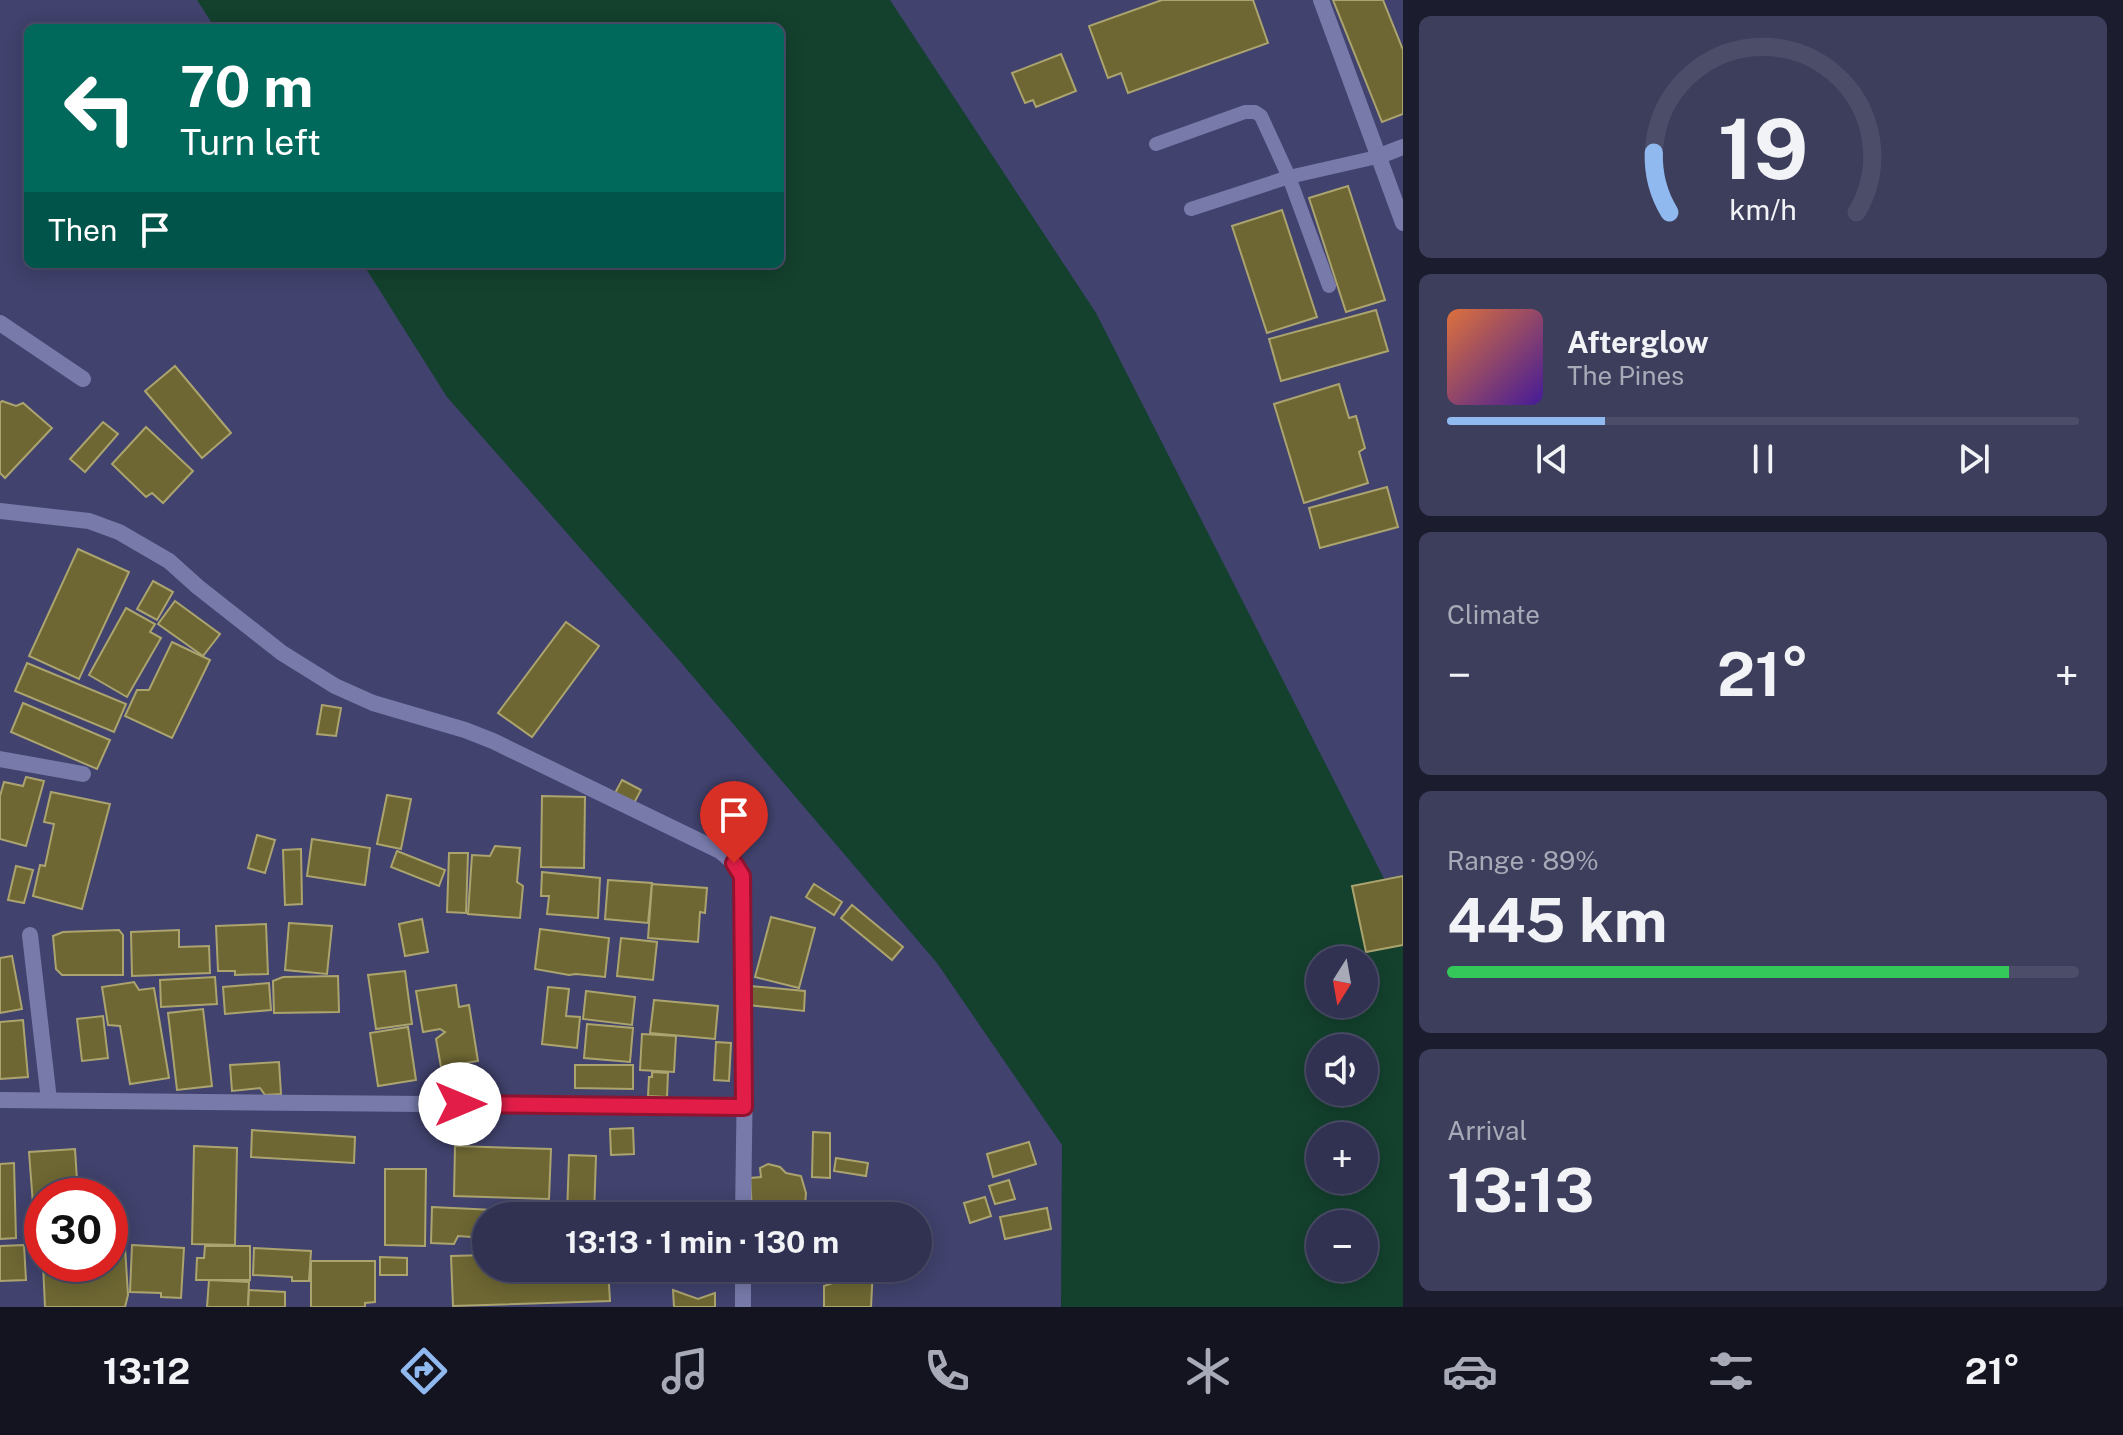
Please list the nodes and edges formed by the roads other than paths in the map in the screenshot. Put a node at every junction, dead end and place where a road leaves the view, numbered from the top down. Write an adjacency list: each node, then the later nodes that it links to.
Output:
1 (1321, 0): 4 (street)
2 (1156, 144): 5 (lane)
3 (1403, 147): 4 (street)
4 (1377, 157): 5 (lane); 7 (street)
5 (1289, 177): 6 (lane); 8 (lane)
6 (1191, 209)
7 (1403, 223)
8 (1329, 286)
9 (0, 323): 10 (street)
10 (83, 379)
11 (0, 511): 17 (street)
12 (0, 759): 13 (street)
13 (83, 774)
14 (30, 935): 16 (street)
15 (0, 1100): 16 (street)
16 (49, 1100): 17 (street)
17 (744, 1107): 18 (street)
18 (743, 1202)
19 (743, 1282): 20 (street)
20 (743, 1307)

